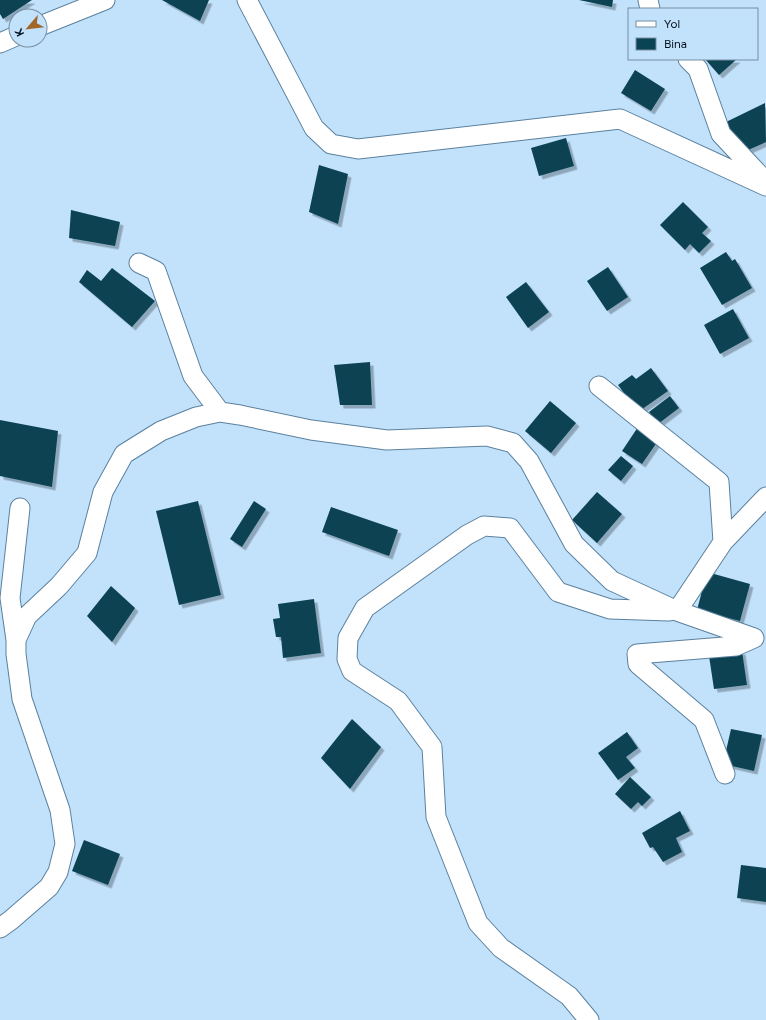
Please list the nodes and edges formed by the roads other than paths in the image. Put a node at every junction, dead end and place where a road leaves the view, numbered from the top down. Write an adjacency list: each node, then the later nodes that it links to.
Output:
1 (106, 0): 3 (street)
2 (247, 0): 6 (street)
3 (48, 23)
4 (689, 60): 5 (street)
5 (766, 182)
6 (766, 186)
7 (139, 263): 9 (street)
8 (599, 386): 12 (street)
9 (220, 412): 13 (street); 14 (street)
10 (766, 496): 12 (street)
11 (20, 508): 14 (street)
12 (723, 542): 13 (street)
13 (677, 611): 15 (street); 17 (street)
14 (16, 640): 16 (street)
15 (725, 774)
16 (0, 928)
17 (589, 1020)

